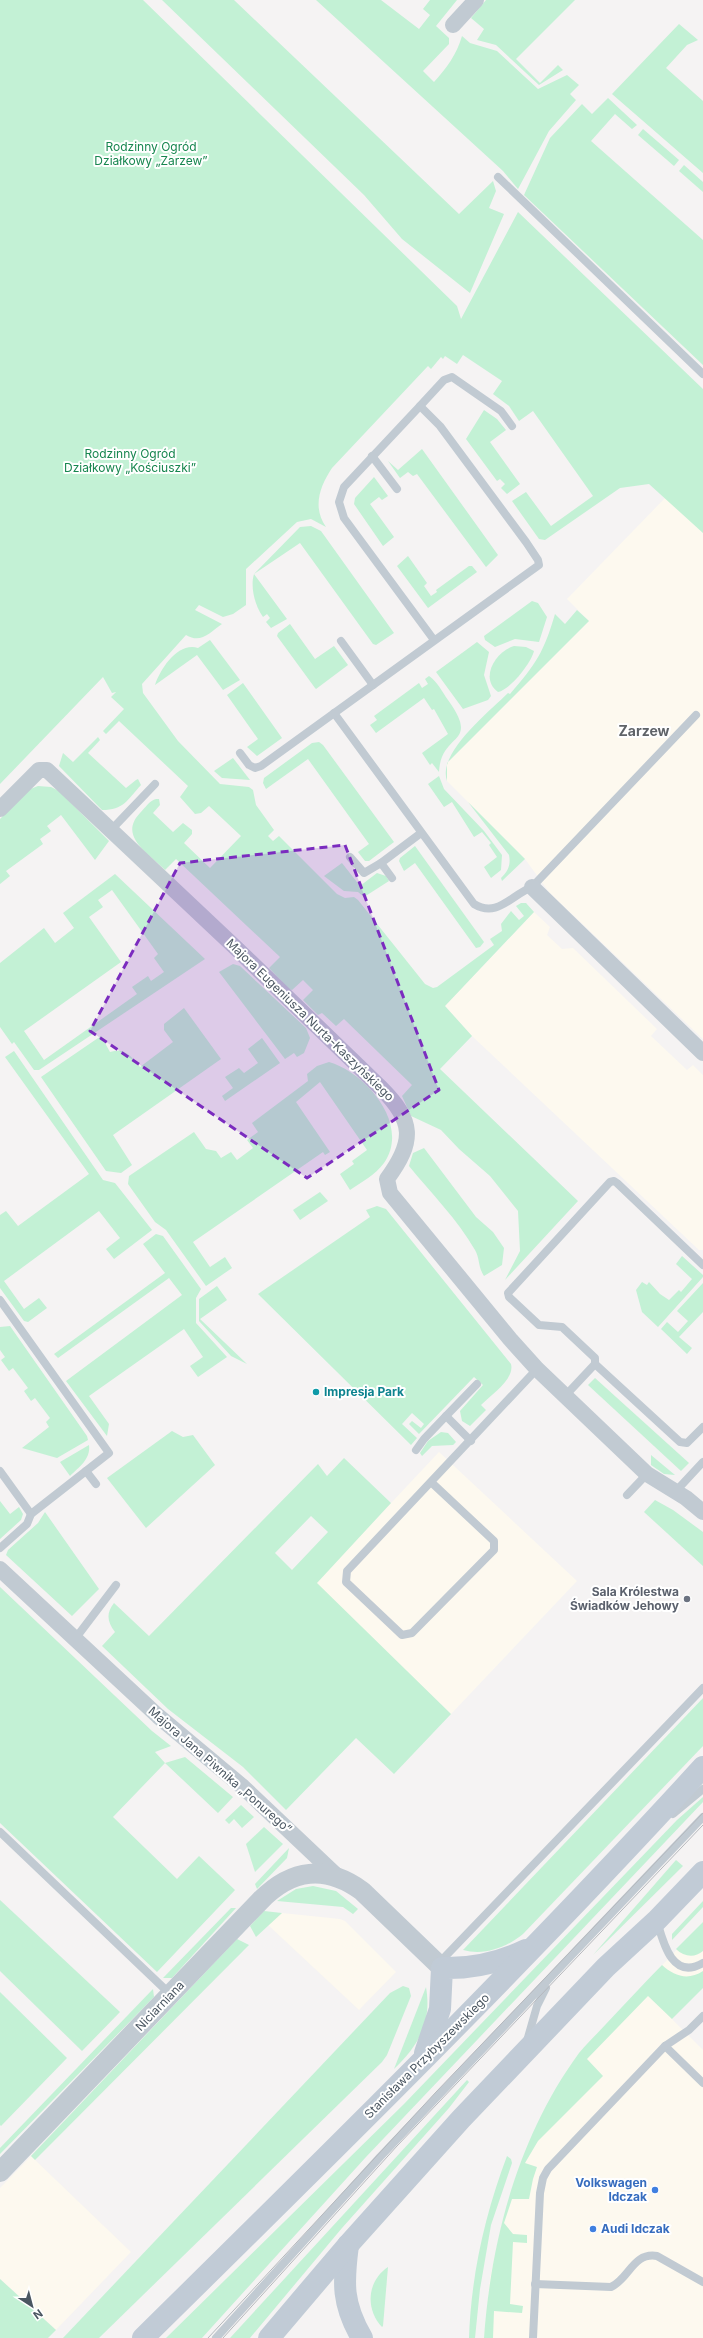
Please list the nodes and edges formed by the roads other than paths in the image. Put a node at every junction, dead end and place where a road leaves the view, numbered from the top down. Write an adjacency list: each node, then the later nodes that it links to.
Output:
1 (474, 1): 2 (street)
2 (453, 25)
3 (498, 177): 4 (lane)
4 (703, 374)
5 (420, 406): 6 (lane); 7 (lane); 9 (lane)
6 (512, 426)
7 (372, 456): 8 (lane); 9 (lane)
8 (397, 489)
9 (434, 640): 11 (lane)
10 (341, 641): 11 (lane)
11 (373, 685): 12 (lane)
12 (334, 713): 14 (lane); 18 (lane)
13 (696, 715): 22 (lane)
14 (240, 753)
15 (155, 784): 17 (lane)
16 (0, 809): 17 (street, Majora Eugeniusza Nurta-Kaszyńskiego)
17 (111, 830): 27 (street, Majora Eugeniusza Nurta-Kaszyńskiego)
18 (421, 833): 20 (lane); 22 (lane)
19 (350, 857): 20 (lane)
20 (382, 862): 21 (lane)
21 (392, 878)
22 (532, 887): 23 (street)
23 (703, 1052)
24 (703, 1265): 26 (lane)
25 (0, 1300): 36 (lane)
26 (596, 1364): 29 (lane); 31 (lane)
27 (537, 1369): 29 (street, Majora Eugeniusza Nurta-Kaszyńskiego); 32 (lane)
28 (477, 1384): 30 (lane)
29 (565, 1396): 37 (street, Majora Eugeniusza Nurta-Kaszyńskiego)
30 (446, 1416): 32 (lane); 33 (lane)
31 (703, 1427)
32 (471, 1440): 38 (lane)
33 (416, 1450)
34 (703, 1462): 40 (lane)
35 (0, 1471): 43 (lane)
36 (86, 1471): 39 (lane); 43 (lane)
37 (647, 1474): 40 (street, Majora Eugeniusza Nurta-Kaszyńskiego); 41 (lane)
38 (431, 1482): 38 (lane)
39 (96, 1484)
40 (676, 1491): 42 (street, Majora Eugeniusza Nurta-Kaszyńskiego)
41 (627, 1495)
42 (703, 1512)
43 (31, 1514): 44 (lane)
44 (0, 1548)
45 (0, 1570): 47 (street, Majora Jana Piwnika „Ponurego”)
46 (116, 1585): 47 (lane)
47 (75, 1639): 55 (street, Majora Jana Piwnika „Ponurego”)
48 (703, 1688): 59 (lane)
49 (703, 1767): 53 (main road, Stanisława Przybyszewskiego)
50 (703, 1789): 53 (lane)
51 (703, 1817): 60 (lane)
52 (0, 1832): 61 (lane)
53 (644, 1832): 57 (main road, Stanisława Przybyszewskiego)
54 (703, 1872): 56 (main road)
55 (337, 1876): 59 (street, Majora Jana Piwnika „Ponurego”); 61 (street, Niciarniana)
56 (657, 1920): 58 (lane); 64 (main road)
57 (534, 1946): 59 (main road); 65 (main road, Stanisława Przybyszewskiego)
58 (703, 1963)
59 (440, 1966): 65 (main road)
60 (560, 1969): 64 (lane); 74 (lane)
61 (170, 1994): 67 (street, Niciarniana)
62 (703, 2016): 63 (lane)
63 (666, 2046): 66 (lane); 70 (lane)
64 (524, 2053): 68 (main road)
65 (420, 2065): 71 (main road, Stanisława Przybyszewskiego)
66 (703, 2084)
67 (0, 2172)
68 (348, 2245): 75 (main road); 76 (main road)
69 (703, 2282): 70 (lane)
70 (535, 2284): 77 (lane)
71 (171, 2310): 72 (main road, Stanisława Przybyszewskiego); 73 (lane)
72 (143, 2338)
73 (152, 2338)
74 (216, 2338)
75 (269, 2338)
76 (362, 2338)
77 (533, 2338)

